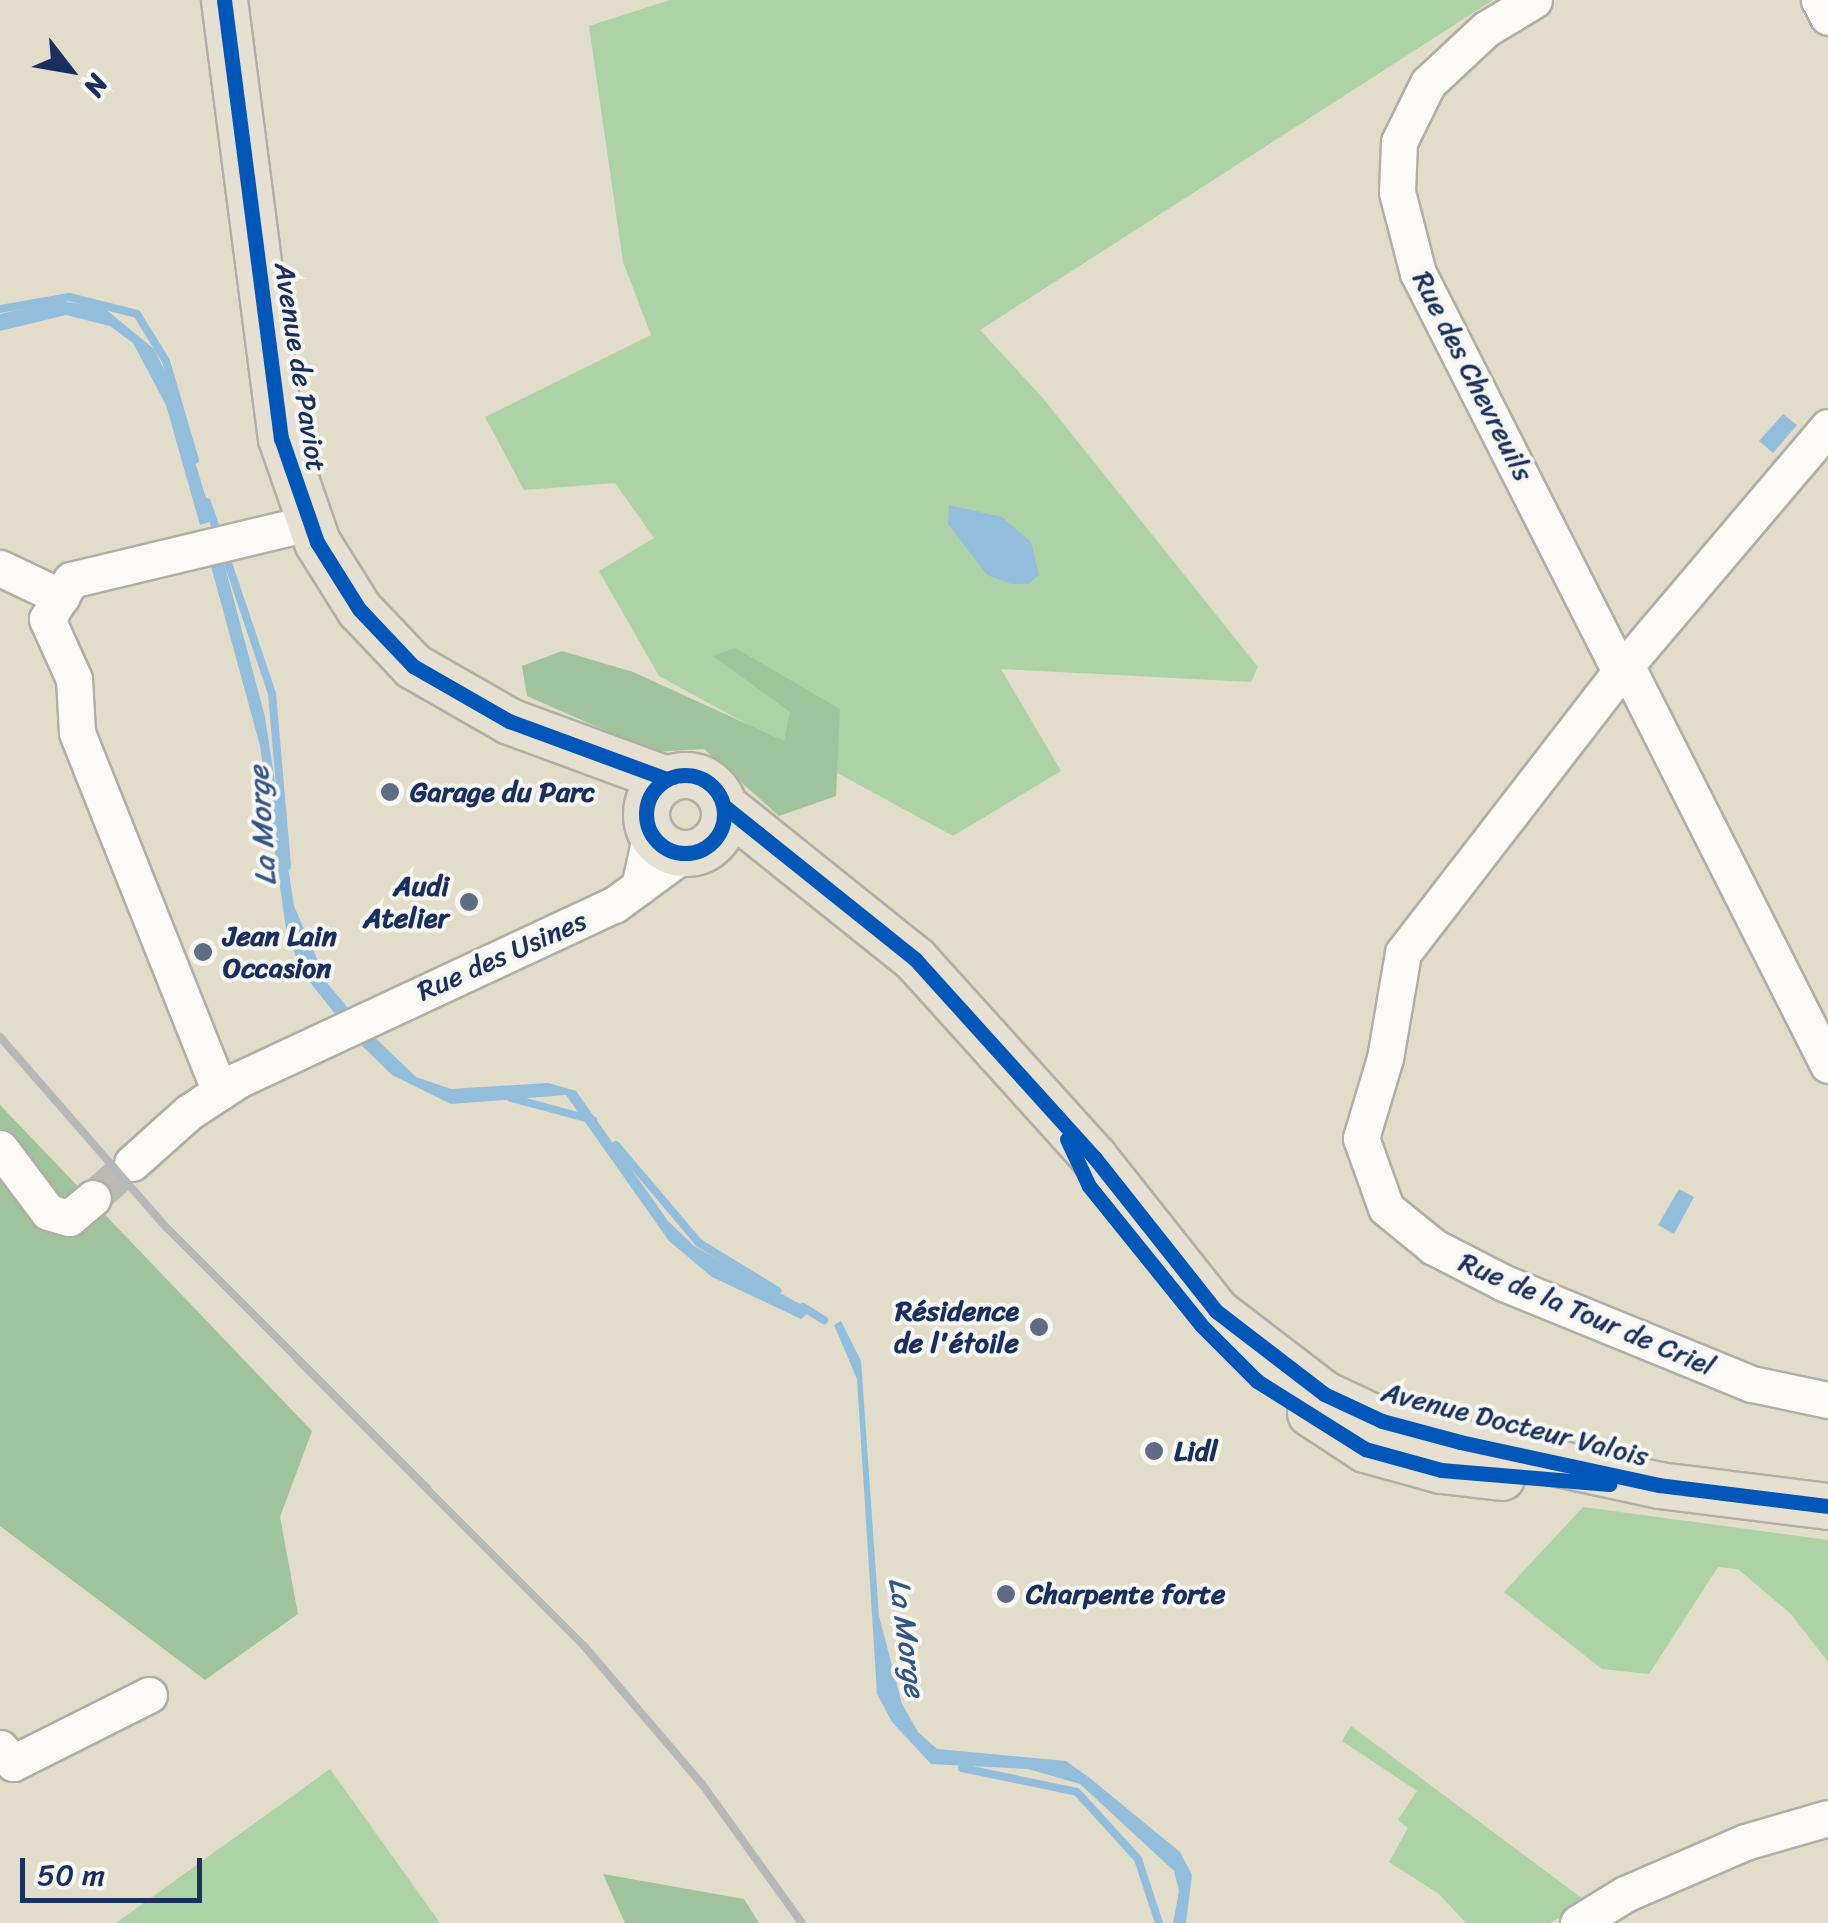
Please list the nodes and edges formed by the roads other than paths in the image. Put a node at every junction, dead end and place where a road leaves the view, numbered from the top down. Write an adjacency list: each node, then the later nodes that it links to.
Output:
1 (224, 0): 6 (main road, Avenue de Paviot)
2 (1534, 0): 9 (street, Rue des Chevreuils)
3 (1819, 0): 4 (street)
4 (1828, 17)
5 (1828, 427): 9 (street, Rue de la Tour de Criel)
6 (308, 523): 8 (street); 10 (main road, Avenue de Paviot)
7 (0, 568): 8 (street)
8 (61, 597): 12 (street)
9 (1623, 669): 11 (street); 16 (street, Rue de la Tour de Criel)
10 (680, 822): 12 (street, Rue des Usines); 17 (main road, Avenue Docteur Valois)
11 (1828, 1064)
12 (220, 1092): 14 (street, Rue des Usines)
13 (0, 1148): 15 (street)
14 (132, 1163)
15 (93, 1198)
16 (1828, 1400)
17 (1828, 1506)
18 (149, 1695): 19 (street)
19 (0, 1748)
20 (1828, 1818): 21 (street)
21 (1578, 1923)

